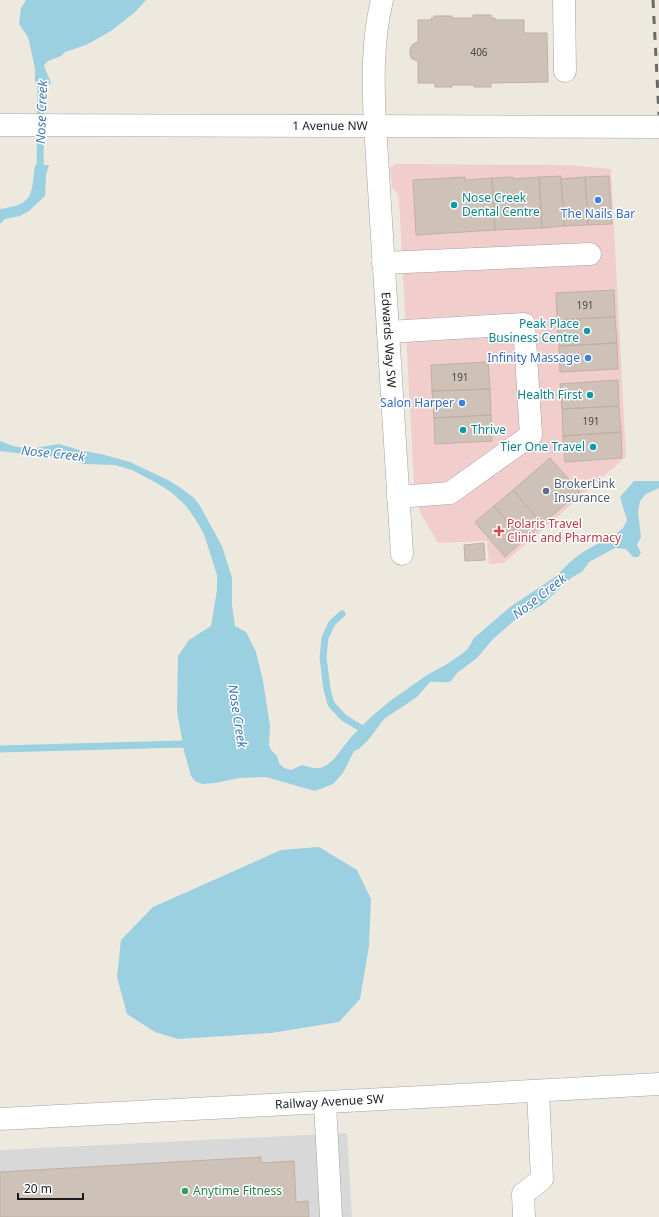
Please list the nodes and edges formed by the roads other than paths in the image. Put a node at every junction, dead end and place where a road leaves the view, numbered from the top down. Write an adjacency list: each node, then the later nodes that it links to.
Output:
1 (382, 0): 5 (street, Edwards Way SW)
2 (564, 0): 3 (street)
3 (565, 71)
4 (0, 125): 5 (street, 1 Avenue NW)
5 (375, 125): 6 (street, 1 Avenue NW); 8 (street, Edwards Way SW)
6 (659, 127)
7 (590, 254): 8 (street)
8 (383, 263): 9 (street, Edwards Way SW)
9 (388, 332): 10 (street, Edwards Way SW); 10 (street)
10 (398, 497): 11 (street, Edwards Way SW)
11 (402, 554)
12 (659, 1084): 13 (street, Railway Avenue SW)
13 (538, 1091): 14 (street, Railway Avenue SW); 17 (street)
14 (325, 1103): 15 (street, Railway Avenue SW); 16 (street)
15 (0, 1118)
16 (331, 1217)
17 (524, 1217)

